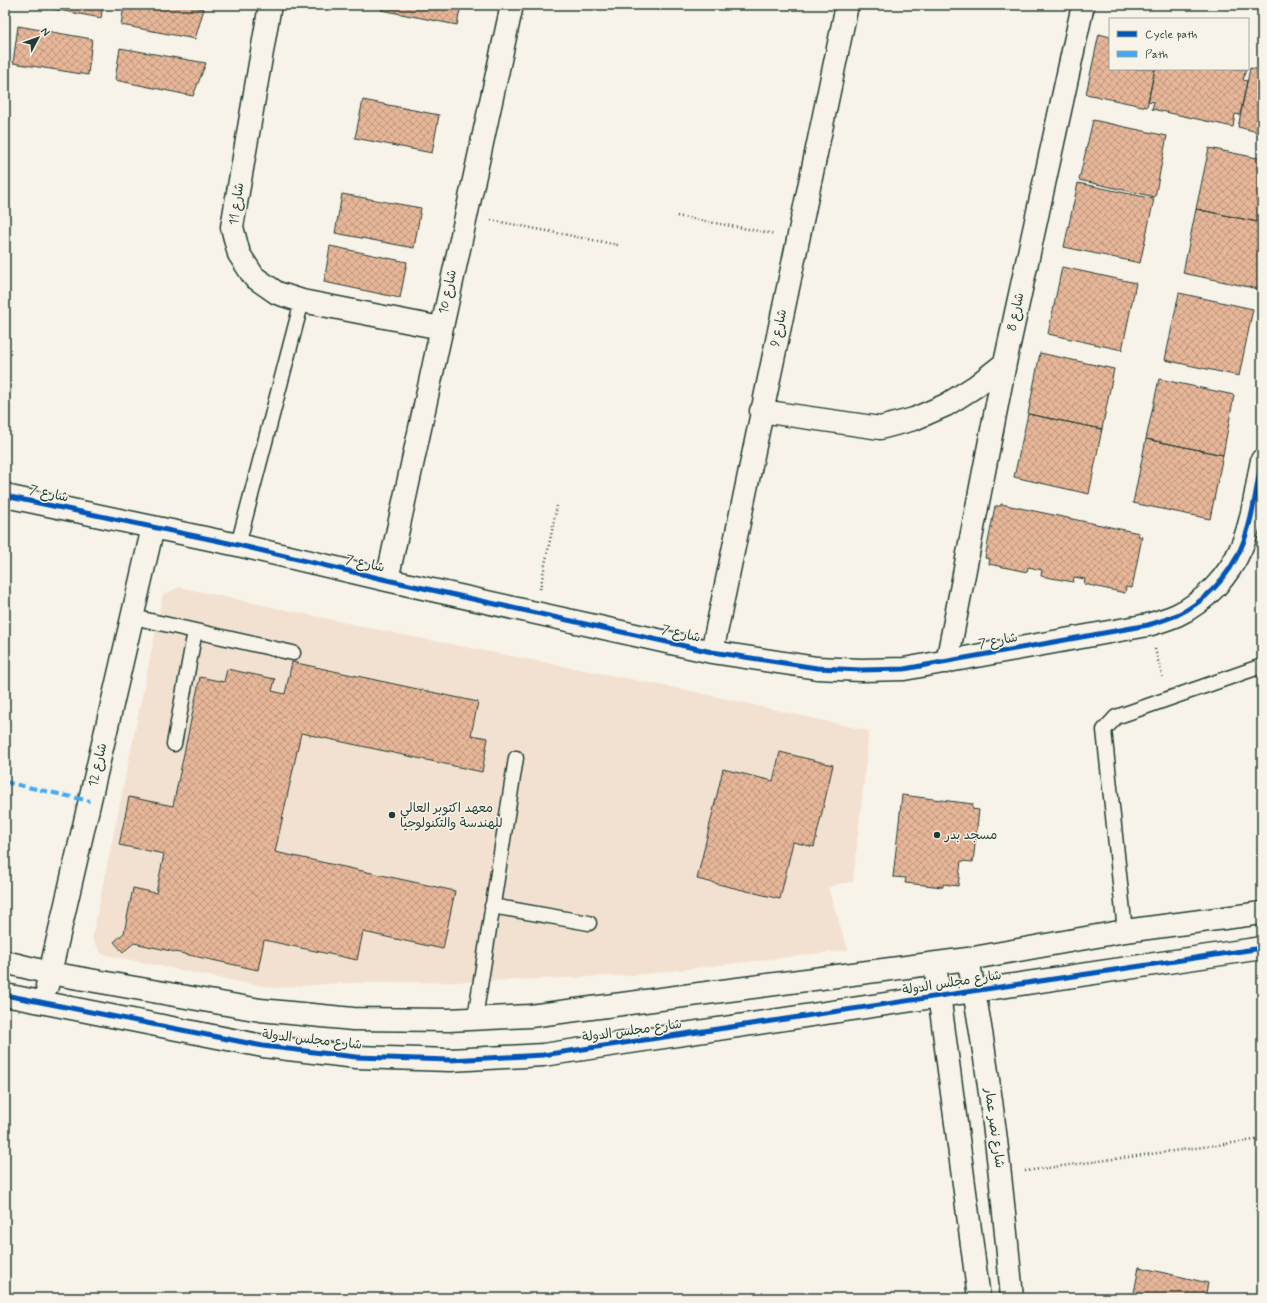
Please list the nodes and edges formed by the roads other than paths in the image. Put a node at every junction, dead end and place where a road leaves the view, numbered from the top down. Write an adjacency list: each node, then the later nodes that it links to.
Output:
1 (270, 5): 5 (street, شارع 11)
2 (512, 5): 6 (street, شارع 10)
3 (847, 5): 8 (street, شارع 9)
4 (1083, 5): 7 (street, شارع 8)
5 (302, 302): 6 (street, شارع 11); 12 (lane)
6 (441, 328): 13 (street, شارع 10)
7 (1005, 363): 8 (street); 18 (street, شارع 8)
8 (761, 411): 16 (street, شارع 9)
9 (1262, 460): 18 (street, شارع 7)
10 (5, 494): 11 (street, شارع 7)
11 (153, 528): 12 (street, شارع 7); 14 (street, شارع 12)
12 (238, 544): 13 (street, شارع 7)
13 (387, 580): 16 (street, شارع 7)
14 (133, 617): 15 (lane); 30 (street, شارع 12)
15 (195, 631): 17 (lane); 20 (lane)
16 (712, 652): 18 (street, شارع 7)
17 (293, 653)
18 (947, 662)
19 (1262, 666): 25 (lane)
20 (174, 744)
21 (516, 758): 22 (lane)
22 (492, 906): 24 (lane); 35 (lane)
23 (1262, 913): 25 (street, شارع مجلس الدولة)
24 (589, 923)
25 (1125, 931): 27 (street, شارع مجلس الدولة)
26 (1262, 948): 31 (street, شارع مجلس الدولة)
27 (968, 959): 29 (street, شارع مجلس الدولة); 31 (street, شارع نصر عمار)
28 (5, 962): 30 (street, شارع مجلس الدولة)
29 (935, 964): 33 (street); 35 (street, شارع مجلس الدولة)
30 (50, 973): 34 (street, شارع 12); 35 (street, شارع مجلس الدولة)
31 (974, 991): 33 (street, شارع مجلس الدولة); 37 (street, شارع نصر عمار)
32 (5, 995): 34 (street, شارع مجلس الدولة)
33 (941, 997): 34 (street, شارع مجلس الدولة); 36 (street)
34 (43, 1003)
35 (475, 1018)
36 (980, 1298)
37 (1012, 1298)

